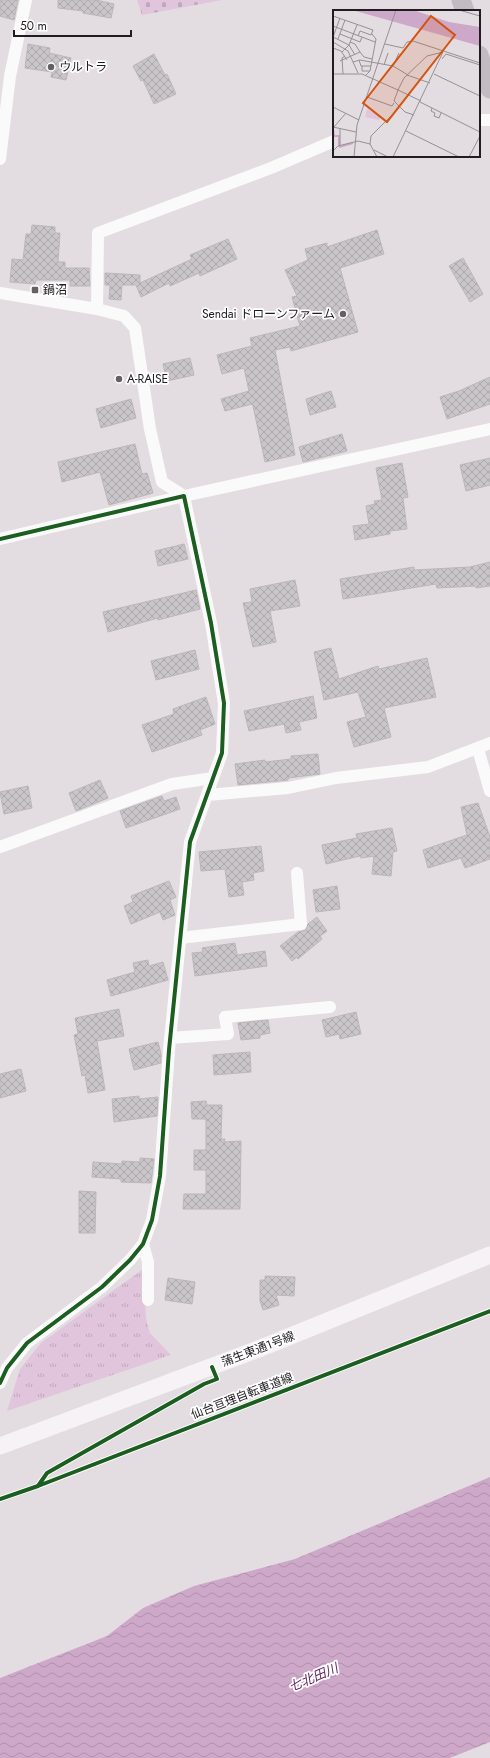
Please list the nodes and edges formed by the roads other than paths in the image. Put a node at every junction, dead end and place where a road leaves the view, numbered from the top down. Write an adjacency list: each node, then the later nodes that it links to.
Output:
1 (26, 0): 7 (street)
2 (461, 0): 3 (main road)
3 (465, 10)
4 (480, 58): 5 (main road)
5 (490, 89)
6 (333, 141): 9 (street)
7 (0, 159)
8 (0, 294): 9 (street)
9 (97, 309): 11 (street)
10 (490, 429): 11 (street)
11 (184, 496): 12 (street); 15 (street)
12 (0, 540)
13 (490, 743): 14 (street)
14 (478, 749): 16 (street); 17 (street)
15 (214, 778): 17 (street); 18 (street)
16 (490, 791)
17 (208, 795): 20 (street)
18 (0, 847)
19 (297, 873): 20 (street)
20 (180, 938): 22 (street)
21 (330, 1006): 22 (street)
22 (170, 1038): 23 (street)
23 (143, 1244): 25 (street); 26 (street)
24 (490, 1255): 27 (street, 蒲生東通1号線)
25 (148, 1300)
26 (0, 1383)
27 (0, 1446)

